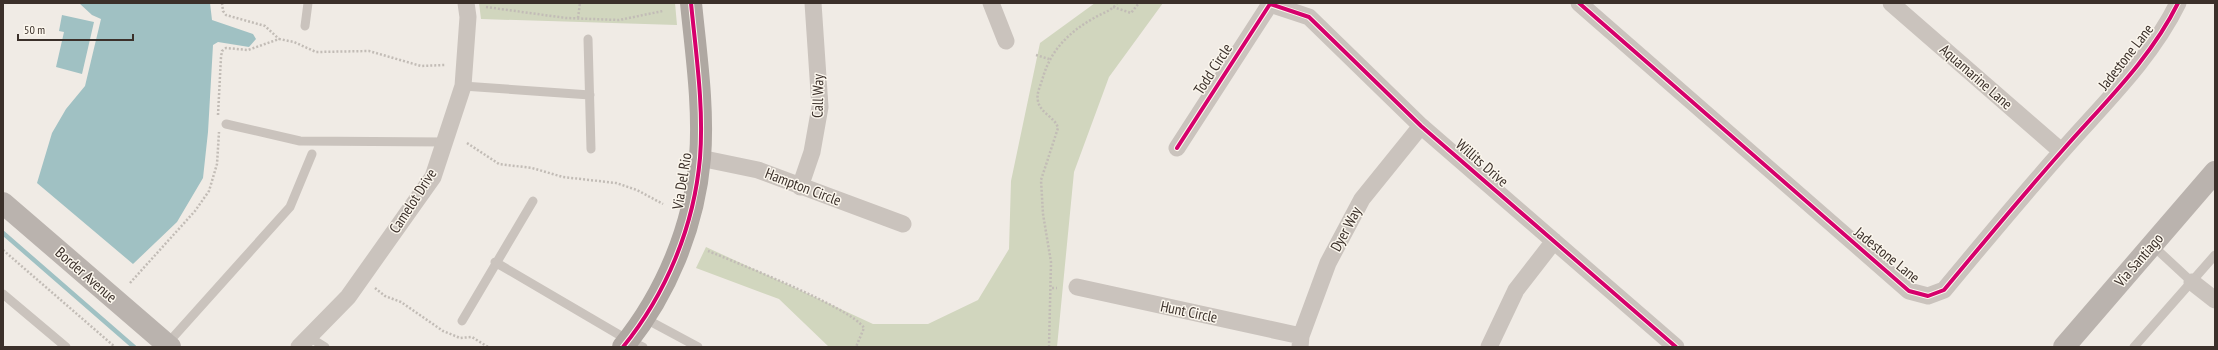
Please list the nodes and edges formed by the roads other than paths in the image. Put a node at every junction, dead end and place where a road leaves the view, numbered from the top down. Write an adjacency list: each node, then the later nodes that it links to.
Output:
1 (308, 3): 10 (lane)
2 (466, 3): 13 (street, Camelot Drive)
3 (691, 3): 22 (main road, Via Del Rio)
4 (813, 3): 24 (street, Call Way)
5 (991, 3): 12 (street)
6 (1579, 3): 20 (street, Jadestone Lane)
7 (1891, 3): 20 (street, Aquamarine Lane)
8 (2178, 3): 20 (street, Jadestone Lane)
9 (1269, 4): 16 (street, Willits Drive); 18 (street, Todd Circle)
10 (305, 26)
11 (588, 39): 14 (lane)
12 (1006, 41)
13 (463, 86): 14 (lane); 17 (street, Camelot Drive)
14 (590, 95): 19 (lane)
15 (221, 123): 17 (lane)
16 (1421, 126): 28 (street, Willits Drive); 39 (street, Dyer Way)
17 (445, 142): 38 (street, Camelot Drive)
18 (1177, 148)
19 (591, 149)
20 (2061, 151)
21 (312, 154): 41 (lane)
22 (700, 158): 24 (street, Hampton Circle); 36 (main road, Via Del Rio)
23 (2215, 172): 29 (street, Via Santiago)
24 (800, 187): 27 (street, Hampton Circle)
25 (533, 201): 31 (lane)
26 (3, 203): 41 (street, Border Avenue)
27 (903, 224)
28 (1554, 242): 45 (street); 46 (street, Willits Drive)
29 (2152, 245): 32 (lane); 47 (street, Via Santiago)
30 (2215, 255): 32 (lane)
31 (495, 262): 37 (lane); 40 (lane)
32 (2192, 282): 35 (street); 48 (lane)
33 (1077, 287): 39 (street, Hunt Circle)
34 (3, 294): 42 (lane)
35 (2215, 300)
36 (644, 318): 40 (main road, Via Del Rio); 44 (lane)
37 (462, 321)
38 (304, 342): 43 (lane)
39 (1301, 342)
40 (631, 345)
41 (168, 346)
42 (66, 347)
43 (325, 347)
44 (698, 347)
45 (1489, 347)
46 (1676, 347)
47 (2064, 347)
48 (2134, 347)

